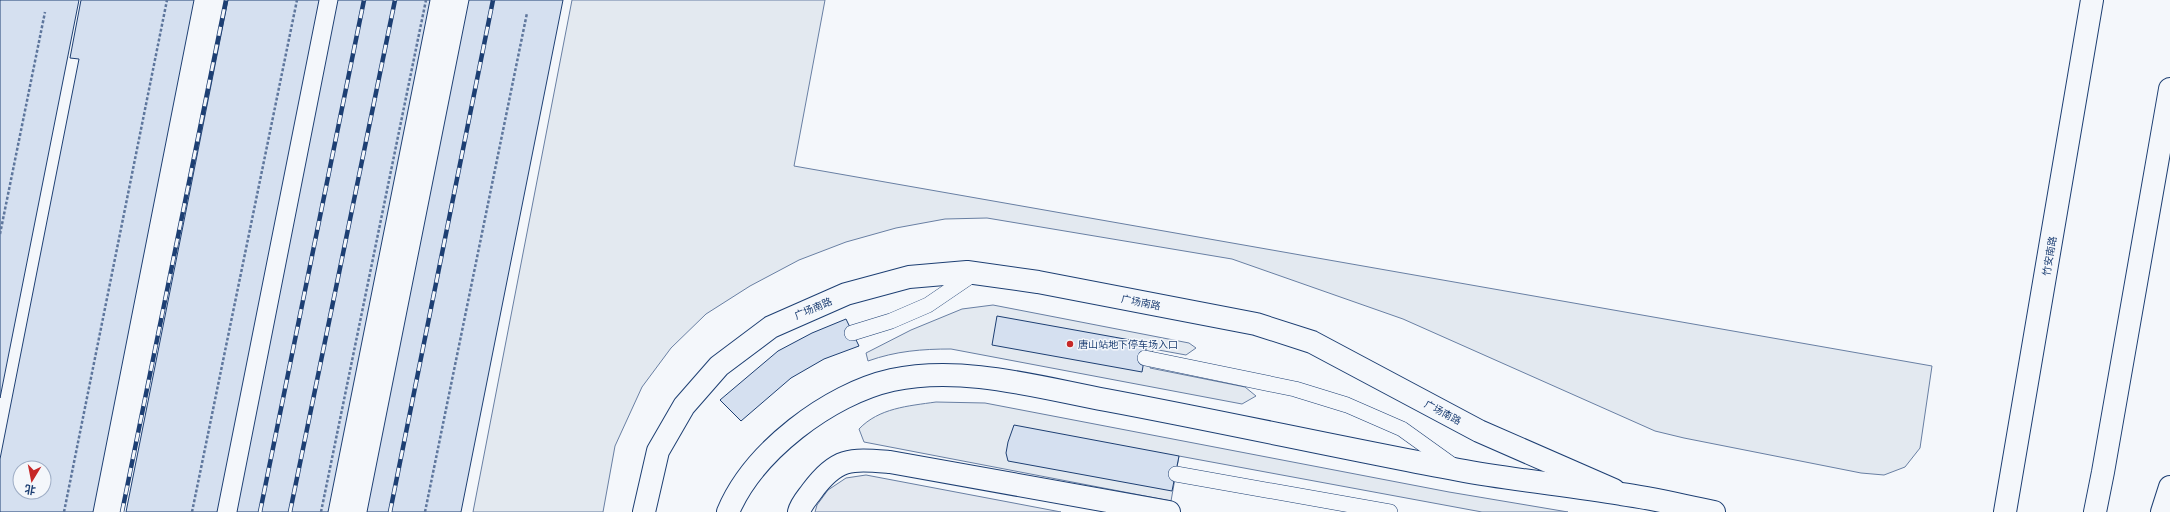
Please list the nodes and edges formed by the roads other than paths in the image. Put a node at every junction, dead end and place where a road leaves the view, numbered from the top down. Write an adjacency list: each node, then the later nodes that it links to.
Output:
1 (2092, 0): 16 (main road, 竹安南路)
2 (2170, 89): 17 (main road)
3 (975, 273): 4 (lane); 9 (main road, 广场南路); 10 (main road, 广场南路)
4 (852, 333)
5 (1145, 358): 6 (lane)
6 (1460, 471): 9 (main road); 11 (main road)
7 (1176, 474): 14 (lane)
8 (2170, 486): 18 (main road)
9 (1624, 494): 15 (main road, 广场南路)
10 (644, 512)
11 (728, 512)
12 (799, 512): 13 (main road)
13 (1169, 512)
14 (1390, 512)
15 (1714, 512)
16 (2005, 512)
17 (2095, 512)
18 (2162, 512)

